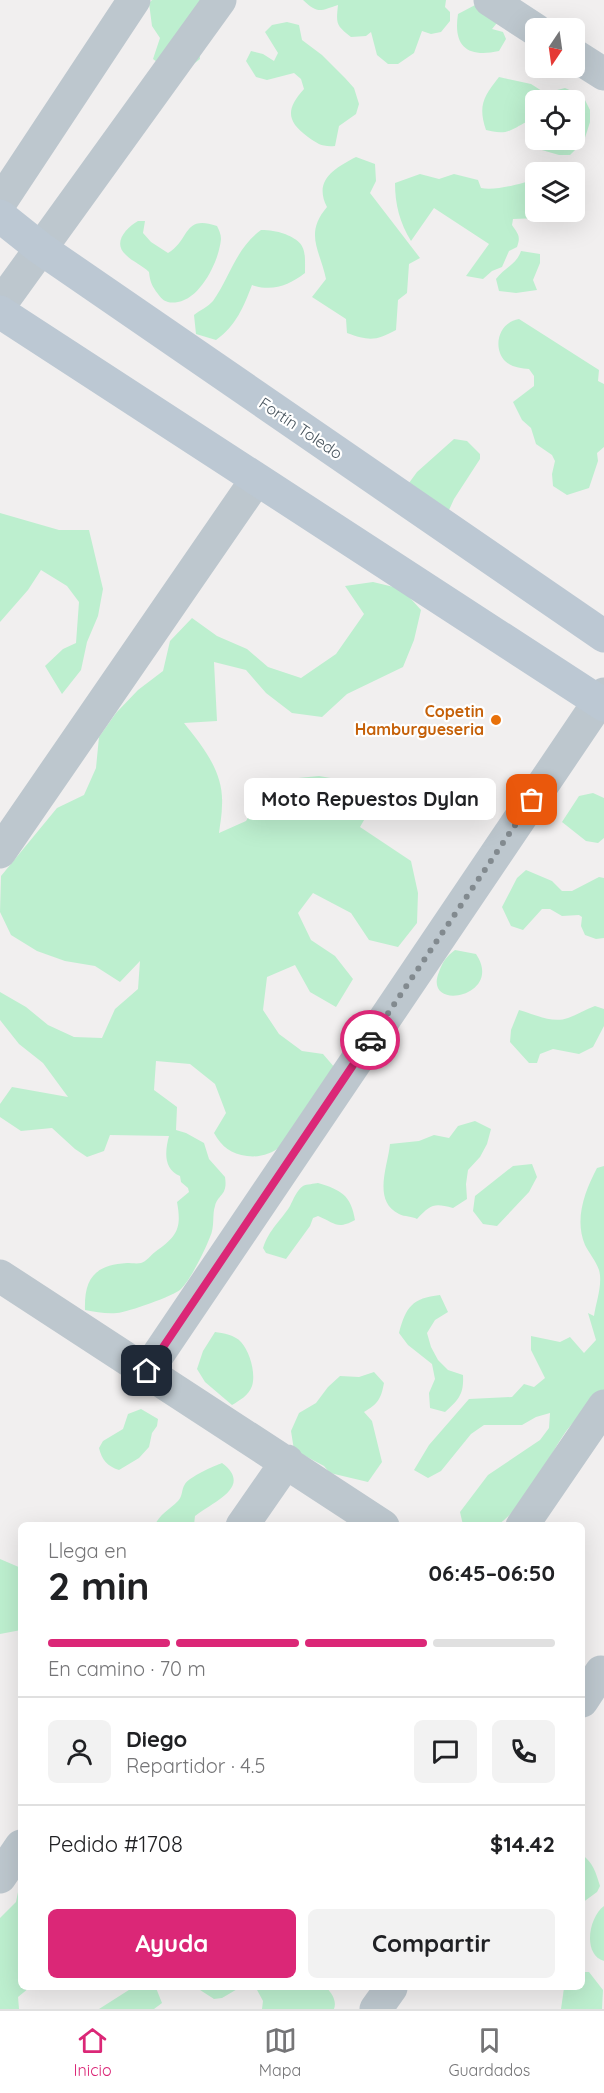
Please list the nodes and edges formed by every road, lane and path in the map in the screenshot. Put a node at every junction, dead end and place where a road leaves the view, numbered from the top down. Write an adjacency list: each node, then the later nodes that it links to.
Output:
1 (134, 0): 7 (street)
2 (220, 0): 9 (street)
3 (490, 0): 4 (street)
4 (525, 23)
5 (585, 62): 6 (street)
6 (604, 74)
7 (0, 203)
8 (0, 216): 9 (street, Fortín Toledo)
9 (40, 248): 10 (street); 13 (street, Fortín Toledo)
10 (0, 305)
11 (0, 312): 12 (street)
12 (256, 480): 14 (street); 15 (street)
13 (604, 636)
14 (602, 700): 17 (street)
15 (0, 852)
16 (0, 1276): 17 (street)
17 (147, 1371): 19 (street)
18 (604, 1406): 22 (street)
19 (287, 1461): 20 (street); 21 (street)
20 (245, 1522)
21 (377, 1522)
22 (525, 1522)
23 (596, 1669): 24 (street)
24 (585, 1694)
25 (18, 1850): 26 (street)
26 (0, 1877)
27 (390, 1990): 28 (street)
28 (376, 2009)

